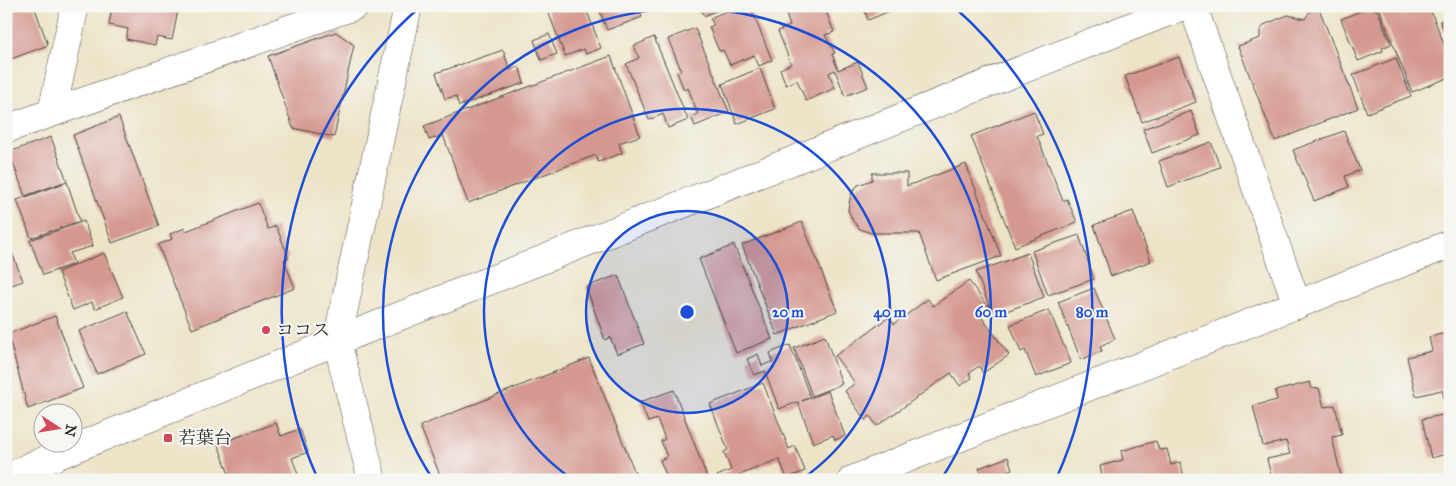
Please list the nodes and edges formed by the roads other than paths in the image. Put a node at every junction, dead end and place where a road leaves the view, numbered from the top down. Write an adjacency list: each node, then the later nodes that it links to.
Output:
1 (75, 6): 6 (street)
2 (354, 6): 6 (street)
3 (408, 6): 10 (street)
4 (1183, 6): 10 (street)
5 (1193, 6): 9 (street)
6 (52, 112): 7 (street)
7 (6, 130)
8 (1450, 244): 9 (street)
9 (1297, 304): 13 (street)
10 (337, 341): 11 (street); 12 (street)
11 (6, 479)
12 (372, 480)
13 (852, 480)

